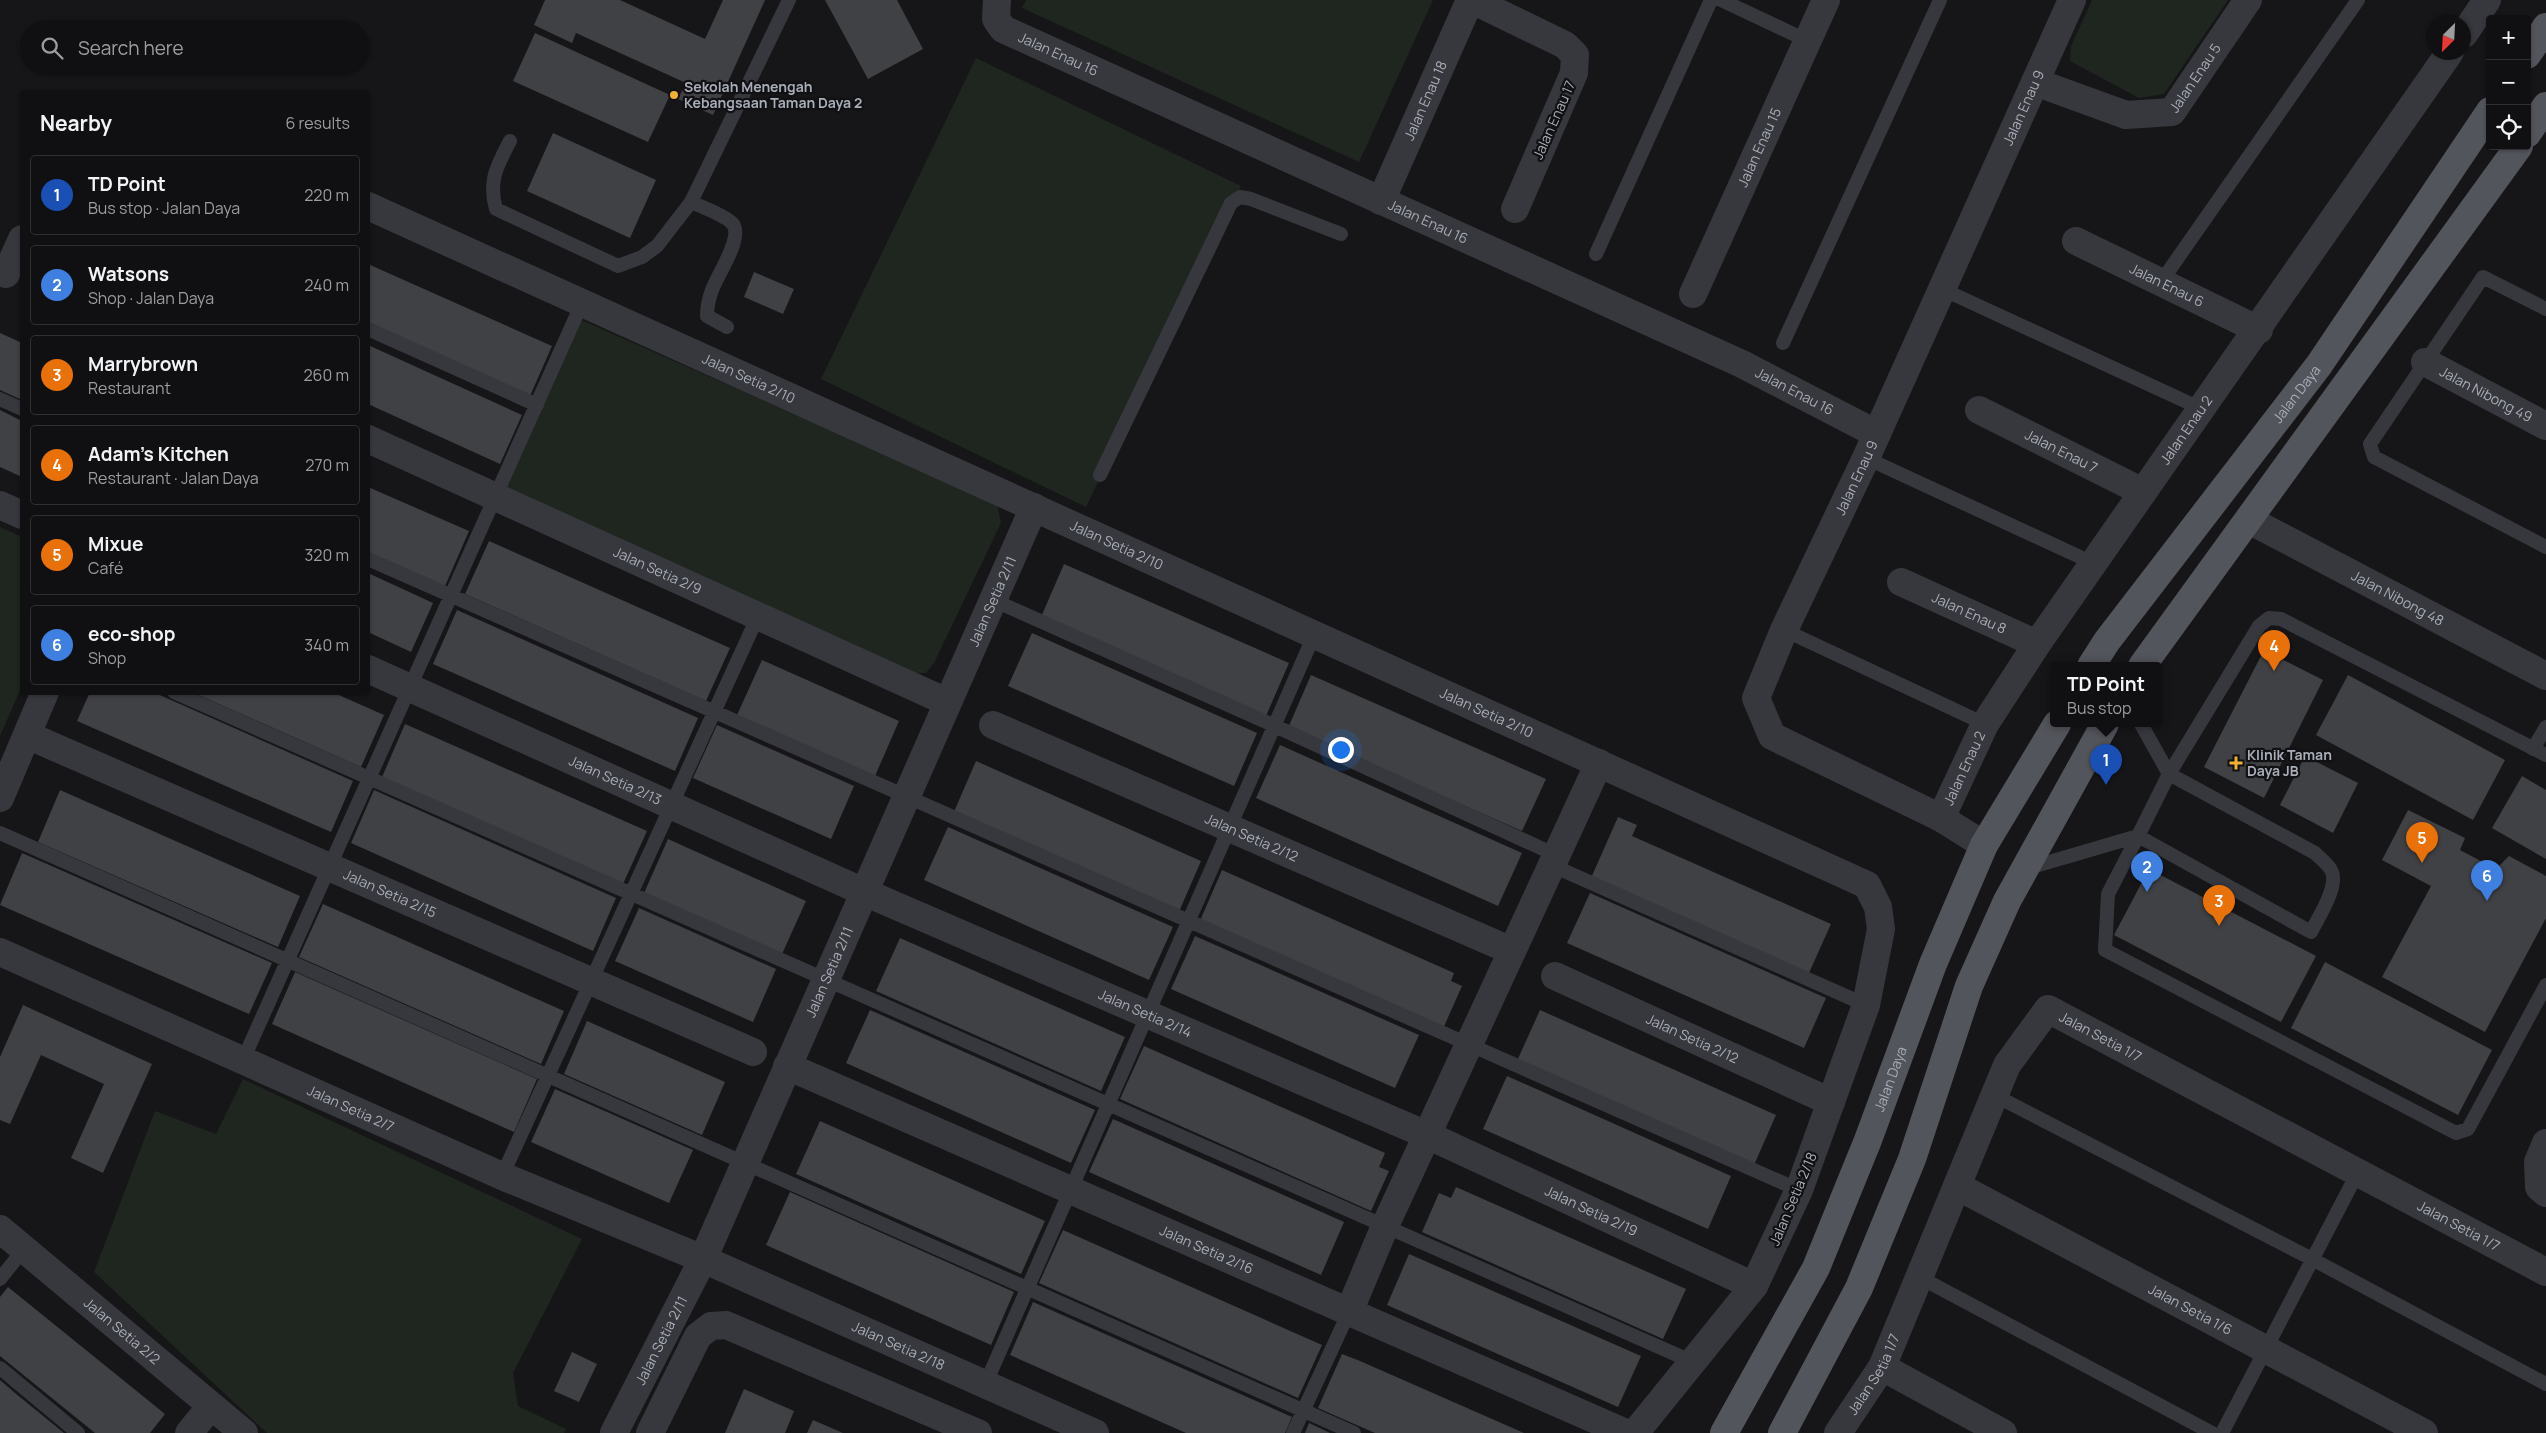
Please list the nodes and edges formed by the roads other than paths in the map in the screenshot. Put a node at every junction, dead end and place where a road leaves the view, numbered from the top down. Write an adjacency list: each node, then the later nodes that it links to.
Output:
1 (789, 0): 24 (lane)
2 (997, 0): 23 (street, Jalan Enau 16)
3 (1471, 0): 23 (street, Jalan Enau 18); 26 (street, Jalan Enau 17)
4 (1710, 0): 30 (lane)
5 (1721, 0): 14 (lane)
6 (1826, 0): 14 (street, Jalan Enau 15)
7 (1940, 0): 40 (lane)
8 (2072, 0): 17 (street, Jalan Enau 9)
9 (2248, 0): 17 (street, Jalan Enau 5)
10 (2358, 0): 32 (lane)
11 (2487, 0): 12 (street)
12 (2471, 24)
13 (2546, 27): 15 (main road)
14 (1808, 41): 34 (street, Jalan Enau 15)
15 (2531, 49)
16 (2445, 60): 39 (street, Jalan Enau 2)
17 (2035, 82): 33 (street, Jalan Enau 9)
18 (2546, 106): 20 (main road)
19 (2486, 117): 67 (main road, Jalan Daya)
20 (2531, 128)
21 (510, 141): 24 (lane)
22 (2516, 150): 56 (main road)
23 (1381, 201): 49 (street, Jalan Enau 16)
24 (691, 202): 37 (lane)
25 (370, 207): 35 (street, Jalan Setia 2/10)
26 (1515, 209)
27 (1341, 234): 50 (lane)
28 (2076, 241): 32 (street, Jalan Enau 6)
29 (20, 244): 31 (street)
30 (1596, 254)
31 (7, 279)
32 (2161, 282): 39 (street, Jalan Enau 6)
33 (1942, 289): 45 (lane); 49 (street, Jalan Enau 9)
34 (1693, 294)
35 (582, 303): 43 (lane); 54 (street, Jalan Setia 2/10)
36 (2546, 310): 41 (lane)
37 (727, 327)
38 (370, 330): 43 (lane)
39 (2259, 330): 45 (street, Jalan Enau 2)
40 (1783, 343)
41 (2425, 362): 47 (street, Jalan Nibong 49); 57 (lane)
42 (0, 399): 44 (lane)
43 (537, 405): 52 (lane)
44 (20, 408)
45 (2202, 409): 51 (street, Jalan Enau 2)
46 (1980, 410): 51 (street, Jalan Enau 7)
47 (2546, 426)
48 (370, 440): 52 (street, Jalan Setia 2/9)
49 (1871, 446): 59 (lane); 64 (street, Jalan Enau 9)
50 (1100, 475)
51 (2143, 492): 59 (street, Jalan Enau 2)
52 (496, 497): 61 (lane); 63 (street, Jalan Setia 2/9)
53 (0, 504): 55 (street)
54 (1034, 507): 62 (street, Jalan Setia 2/11); 65 (street, Jalan Setia 2/10)
55 (20, 514)
56 (2249, 520): 68 (main road); 70 (street, Jalan Nibong 48)
57 (2546, 547)
58 (370, 560): 61 (lane)
59 (2093, 564): 66 (street, Jalan Enau 2)
60 (1901, 582): 66 (street, Jalan Enau 8)
61 (451, 595): 71 (lane); 75 (lane)
62 (993, 600): 74 (street, Jalan Setia 2/11); 78 (lane)
63 (758, 616): 74 (street, Jalan Setia 2/9); 75 (lane)
64 (1784, 630): 76 (lane); 92 (street, Jalan Enau 9)
65 (1315, 633): 78 (lane); 86 (street, Jalan Setia 2/10)
66 (2037, 644): 76 (street, Jalan Enau 2)
67 (2094, 662)
68 (2145, 662)
69 (370, 670): 71 (street, Jalan Setia 2/13)
70 (2546, 676)
71 (410, 688): 88 (lane); 91 (street, Jalan Setia 2/13)
72 (44, 695): 83 (street)
73 (181, 695): 88 (lane)
74 (948, 702): 89 (street, Jalan Setia 2/11)
75 (715, 711): 89 (lane); 91 (lane)
76 (1985, 724): 92 (street, Jalan Enau 2)
77 (993, 725): 93 (street, Jalan Setia 2/12)
78 (1275, 726): 93 (lane); 97 (lane)
79 (2055, 727): 96 (main road, Jalan Daya)
80 (2103, 727): 99 (main road)
81 (2143, 727): 87 (lane)
82 (2546, 727): 84 (lane)
83 (27, 735): 90 (street); 98 (street, Jalan Setia 2/15)
84 (2533, 749): 85 (lane); 87 (lane)
85 (2546, 755)
86 (1599, 763): 97 (street); 103 (street, Jalan Setia 2/10)
87 (2169, 774): 95 (lane); 95 (lane)
88 (369, 778): 98 (lane); 101 (lane)
89 (907, 796): 100 (street, Jalan Setia 2/11); 102 (lane)
90 (0, 798)
91 (672, 806): 100 (street, Jalan Setia 2/13); 101 (lane)
92 (1941, 818): 96 (street, Jalan Enau 9)
93 (1230, 827): 102 (lane); 104 (street, Jalan Setia 2/12)
94 (0, 833): 106 (lane)
95 (2138, 836): 99 (lane); 110 (lane)
96 (1984, 845): 160 (main road, Jalan Daya)
97 (1554, 860): 104 (street); 111 (lane)
98 (330, 867): 106 (lane); 109 (street, Jalan Setia 2/15)
99 (2023, 869): 161 (main road)
100 (864, 892): 108 (street, Jalan Setia 2/11); 112 (street, Jalan Setia 2/14)
101 (631, 894): 108 (lane); 109 (lane)
102 (1189, 921): 112 (lane); 113 (lane)
103 (1881, 929): 111 (street, Jalan Setia 2/18)
104 (1512, 951): 113 (street)
105 (0, 952): 115 (street, Jalan Setia 2/7)
106 (288, 961): 115 (lane); 117 (lane)
107 (1555, 976): 119 (street, Jalan Setia 2/12)
108 (826, 980): 116 (street, Jalan Setia 2/11); 120 (lane)
109 (592, 981): 114 (street, Jalan Setia 2/15); 117 (lane)
110 (2546, 985)
111 (1866, 1005): 119 (street, Jalan Setia 2/18)
112 (1148, 1014): 120 (lane); 121 (street, Jalan Setia 2/14)
113 (1468, 1045): 121 (street); 128 (lane)
114 (753, 1052)
115 (243, 1060): 125 (street, Jalan Setia 2/7)
116 (787, 1066): 123 (street, Jalan Setia 2/11); 127 (street, Jalan Setia 2/16)
117 (548, 1076): 123 (lane); 125 (lane)
118 (1994, 1095): 124 (street, Jalan Setia 1/7); 126 (street, Jalan Setia 1/7); 134 (lane)
119 (1831, 1102): 128 (street, Jalan Setia 2/18)
120 (1109, 1103): 127 (lane); 130 (lane)
121 (1427, 1136): 130 (street); 138 (street, Jalan Setia 2/19)
122 (2546, 1143): 129 (street)
123 (745, 1163): 133 (street, Jalan Setia 2/11); 139 (lane)
124 (2358, 1172): 134 (lane); 135 (street, Jalan Setia 1/7)
125 (502, 1176): 133 (street, Jalan Setia 2/7)
126 (1957, 1186): 136 (street, Jalan Setia 1/7); 141 (street, Jalan Setia 1/6)
127 (1071, 1190): 139 (lane); 140 (street, Jalan Setia 2/16)
128 (1799, 1190): 138 (street, Jalan Setia 2/18)
129 (2546, 1193)
130 (1385, 1226): 140 (street); 142 (lane)
131 (0, 1229): 132 (street, Jalan Setia 2/2)
132 (24, 1249): 137 (lane); 147 (street, Jalan Setia 2/2)
133 (703, 1259): 146 (street, Jalan Setia 2/18); 152 (street, Jalan Setia 2/11)
134 (2312, 1259): 141 (lane); 145 (lane)
135 (2546, 1272)
136 (1919, 1277): 143 (street, Jalan Setia 1/7); 164 (lane)
137 (0, 1279)
138 (1754, 1286): 142 (street, Jalan Setia 2/18)
139 (1028, 1287): 146 (lane); 148 (lane)
140 (1349, 1312): 148 (lane); 158 (street, Jalan Setia 2/16)
141 (2266, 1349): 165 (lane); 166 (street, Jalan Setia 1/6)
142 (1693, 1362): 159 (street, Jalan Setia 2/18)
143 (1882, 1367): 162 (street, Jalan Setia 1/7); 163 (street)
144 (0, 1368): 149 (lane)
145 (2546, 1384)
146 (986, 1385): 155 (street, Jalan Setia 2/18)
147 (211, 1406): 150 (street); 151 (street, Jalan Setia 2/2)
148 (1303, 1411): 156 (lane); 157 (lane)
149 (78, 1433)
150 (189, 1433)
151 (244, 1433)
152 (614, 1433)
153 (650, 1433): 154 (street)
154 (978, 1433)
155 (1096, 1433)
156 (1293, 1433)
157 (1354, 1433)
158 (1626, 1433)
159 (1635, 1433)
160 (1724, 1433)
161 (1782, 1433)
162 (1838, 1433)
163 (2003, 1433)
164 (2212, 1433)
165 (2222, 1433)
166 (2424, 1433)

